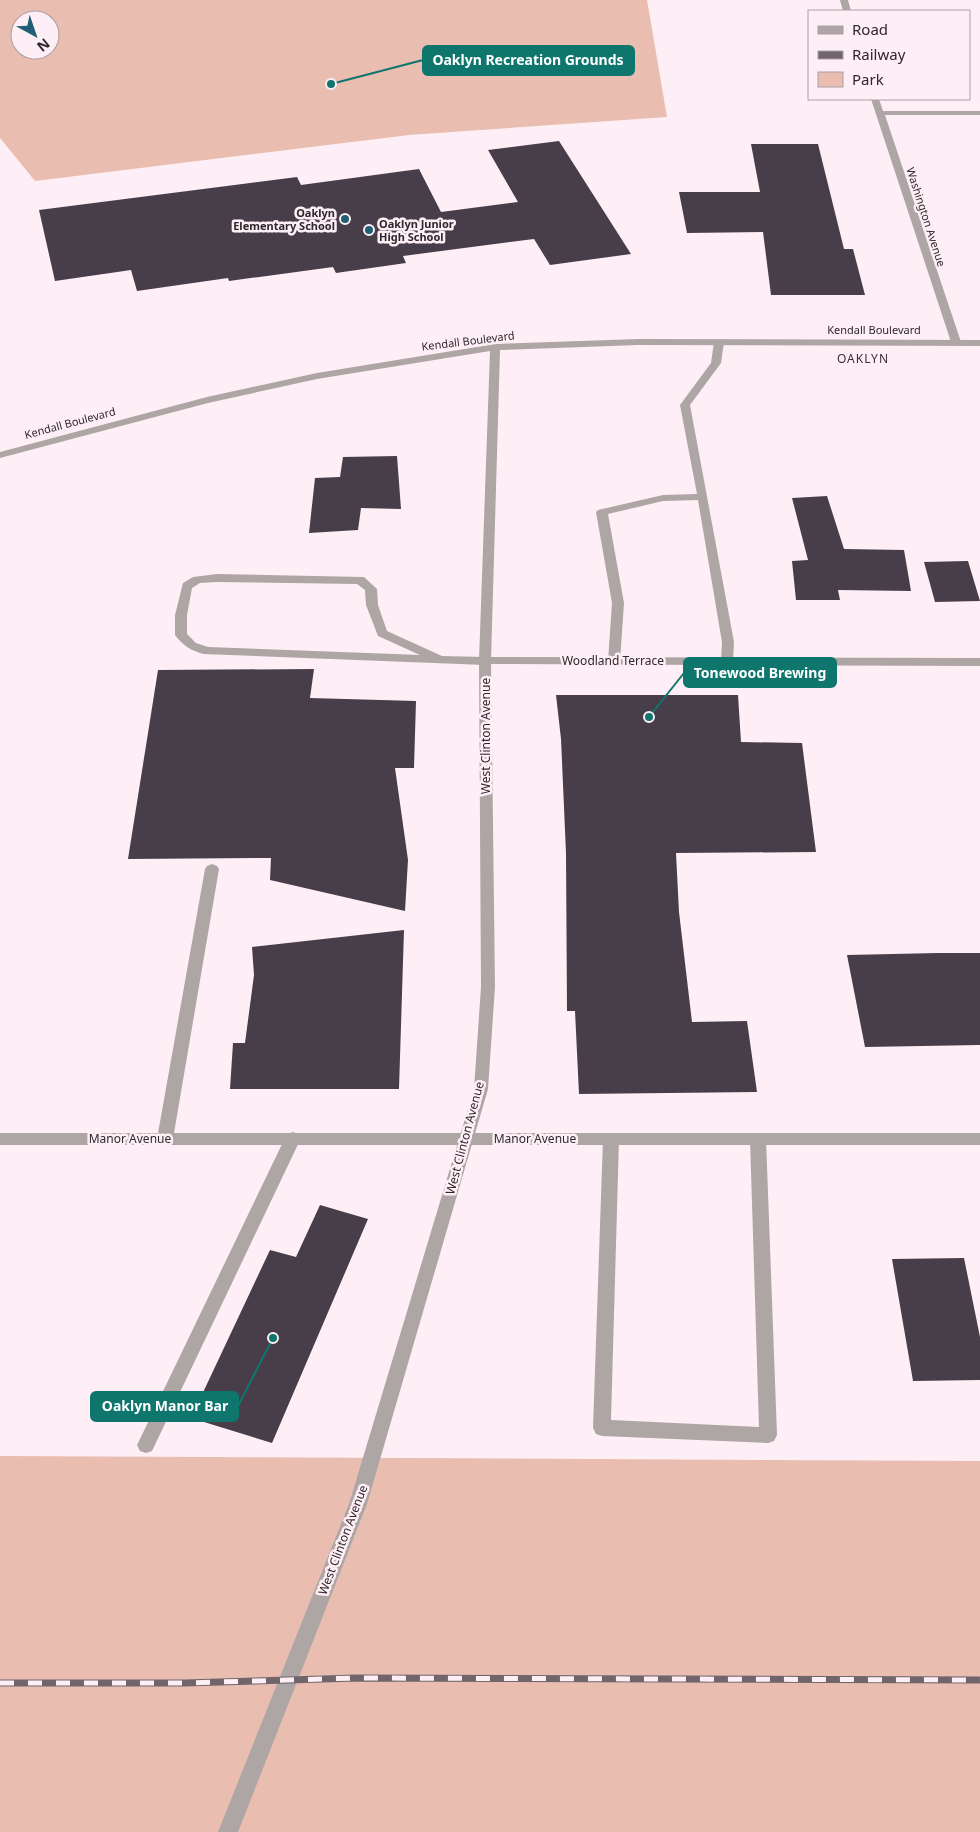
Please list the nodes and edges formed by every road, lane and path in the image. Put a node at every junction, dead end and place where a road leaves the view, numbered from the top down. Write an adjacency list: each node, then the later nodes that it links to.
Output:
1 (875, 100): 3 (street, Washington Avenue)
2 (980, 112): 3 (street)
3 (880, 113): 5 (street, Washington Avenue)
4 (719, 342): 5 (street, Kendall Boulevard); 7 (street, Kendall Boulevard); 9 (street)
5 (956, 342): 6 (street, Kendall Boulevard)
6 (980, 342)
7 (495, 347): 8 (street, Kendall Boulevard); 11 (street, West Clinton Avenue)
8 (0, 455)
9 (703, 497): 12 (street); 13 (street)
10 (438, 658): 10 (street, Woodland Terrace); 11 (street, Woodland Terrace)
11 (485, 661): 12 (street, Woodland Terrace); 17 (street, West Clinton Avenue)
12 (614, 661): 13 (street, Woodland Terrace)
13 (727, 661): 14 (street, Woodland Terrace)
14 (980, 662)
15 (212, 869): 19 (street)
16 (293, 1138): 17 (street, Manor Avenue); 19 (street, Manor Avenue); 23 (street)
17 (466, 1138): 20 (street, Manor Avenue); 24 (street, West Clinton Avenue)
18 (0, 1139): 19 (street, Manor Avenue)
19 (165, 1139)
20 (611, 1139): 21 (street, Manor Avenue); 21 (street)
21 (758, 1139): 22 (street, Manor Avenue)
22 (980, 1139)
23 (146, 1445)
24 (228, 1832)

